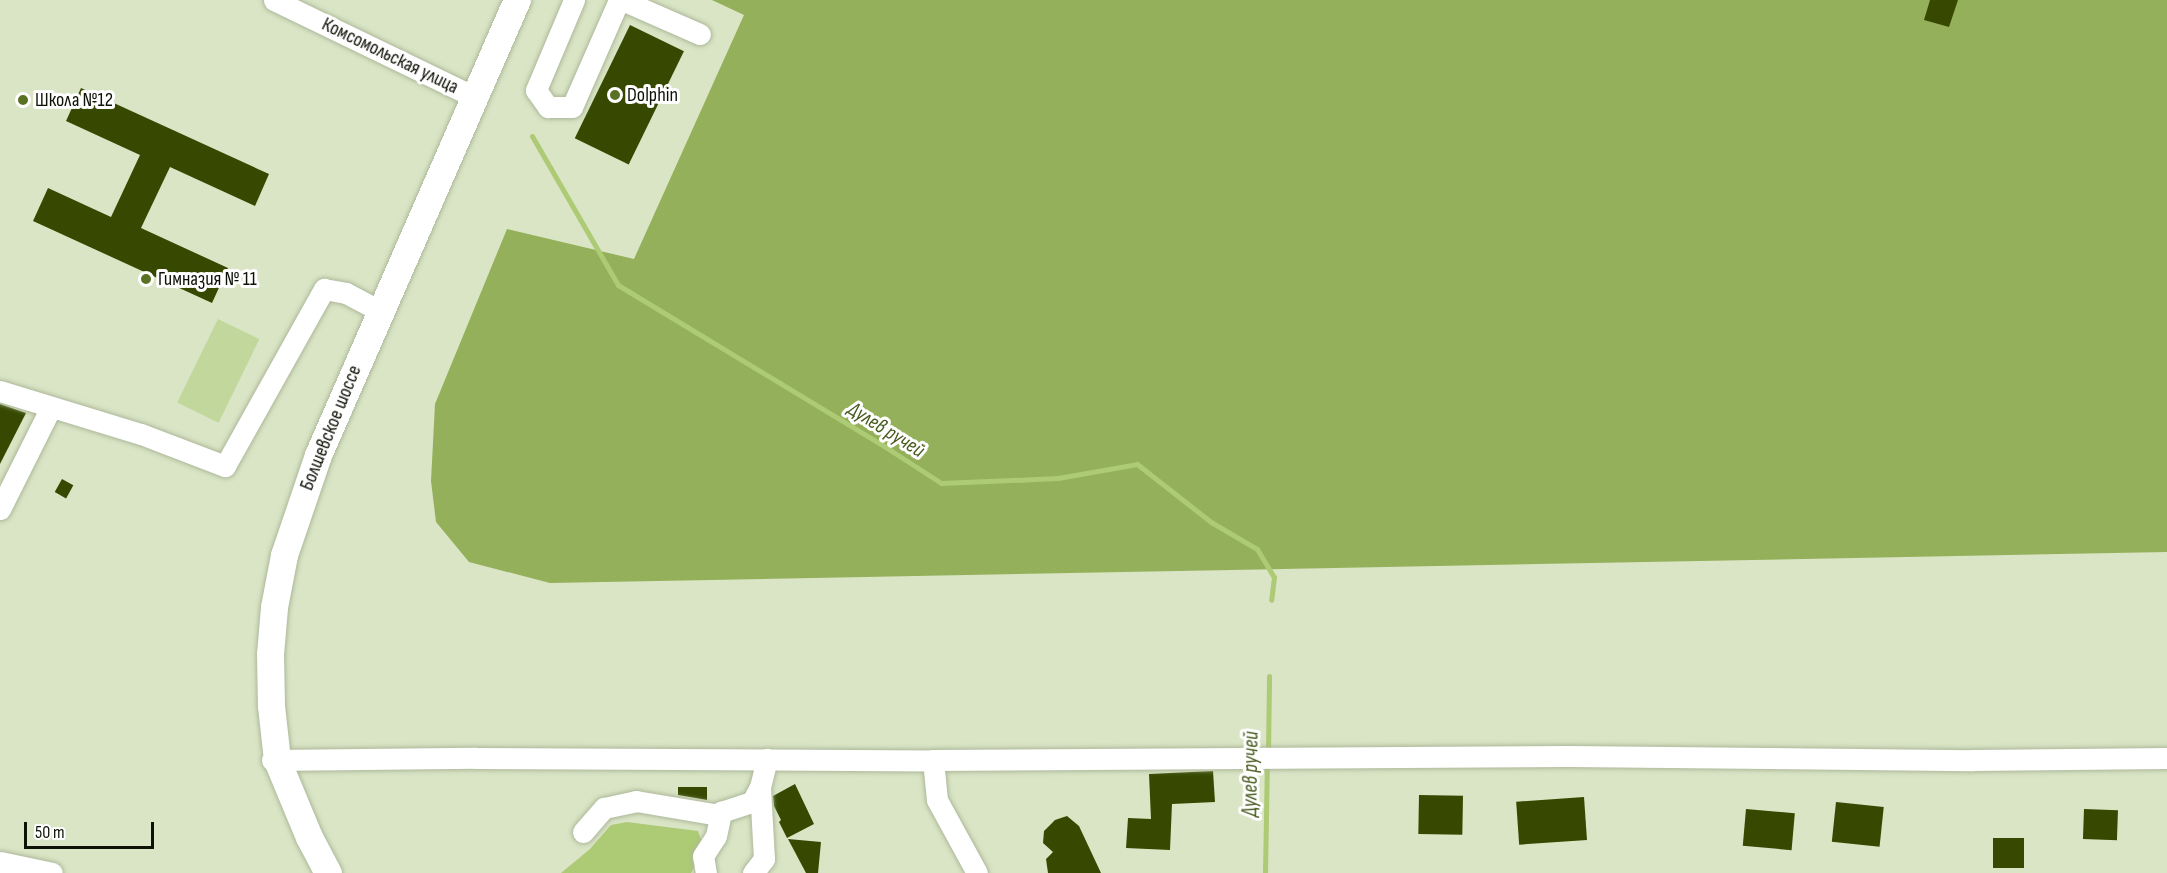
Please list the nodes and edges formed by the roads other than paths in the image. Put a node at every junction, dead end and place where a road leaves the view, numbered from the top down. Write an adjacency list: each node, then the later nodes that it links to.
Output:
1 (274, 0): 6 (street, Комсомольская улица)
2 (517, 0): 6 (main road, Болшевское шоссе)
3 (574, 0): 4 (street)
4 (621, 0): 5 (street)
5 (700, 34)
6 (473, 96): 7 (main road, Болшевское шоссе)
7 (380, 311): 9 (street); 13 (main road, Болшевское шоссе)
8 (0, 391): 9 (street)
9 (51, 407): 10 (street)
10 (0, 509)
11 (2167, 758): 14 (street)
12 (767, 759): 13 (street); 14 (street); 15 (street)
13 (275, 760): 20 (main road, Болшевское шоссе)
14 (933, 760): 23 (street)
15 (760, 787): 16 (street); 22 (street)
16 (720, 815): 17 (street); 21 (street)
17 (583, 832)
18 (0, 862): 19 (street)
19 (52, 873)
20 (328, 873)
21 (706, 873)
22 (753, 873)
23 (977, 873)

